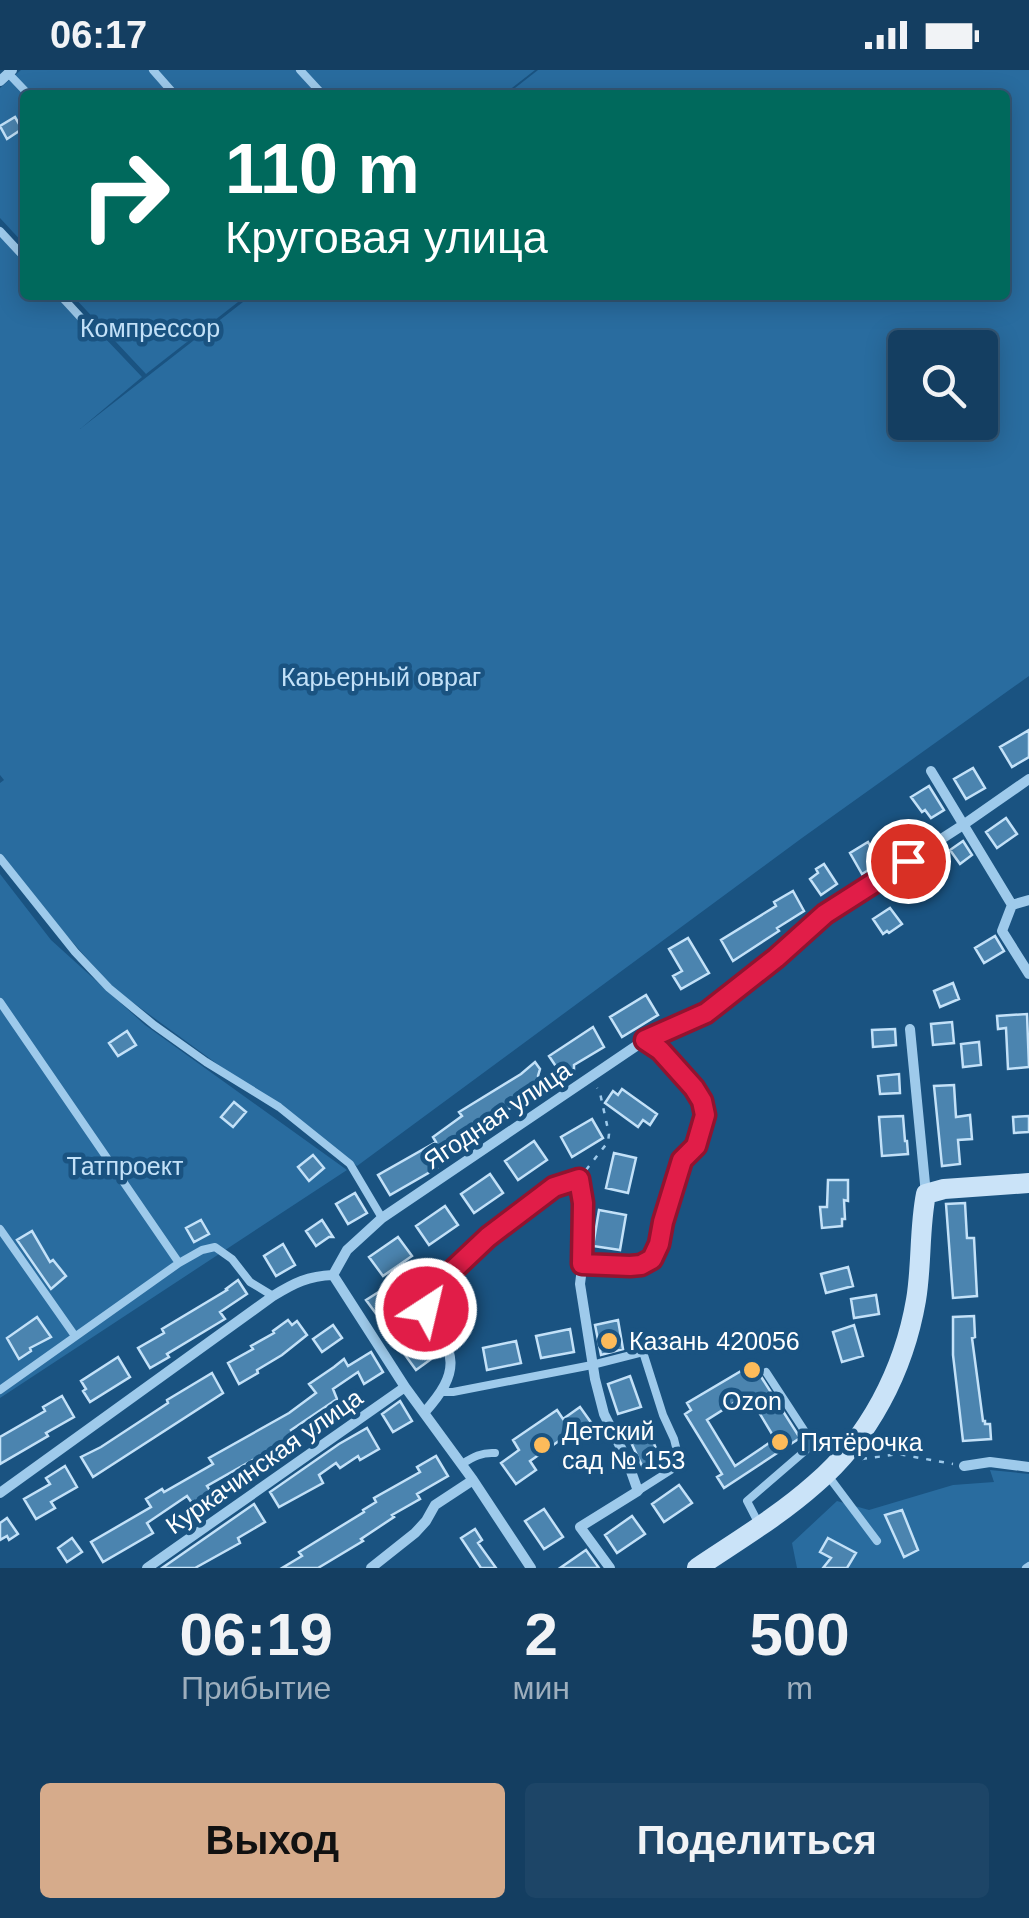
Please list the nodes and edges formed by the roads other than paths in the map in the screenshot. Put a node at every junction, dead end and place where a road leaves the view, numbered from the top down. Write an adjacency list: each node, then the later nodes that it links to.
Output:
1 (153, 70): 3 (lane)
2 (300, 70): 4 (lane)
3 (170, 90)
4 (318, 90)
5 (0, 231): 6 (lane)
6 (20, 253)
7 (65, 300): 8 (lane)
8 (83, 320)
9 (931, 770): 11 (street)
10 (1029, 779): 11 (street, Ягодная улица)
11 (963, 825): 14 (street); 18 (street, Ягодная улица)
12 (0, 858): 21 (lane)
13 (1029, 900): 14 (street)
14 (1012, 905): 15 (street)
15 (1029, 974)
16 (0, 1002): 23 (lane)
17 (910, 1029): 20 (street)
18 (645, 1040): 21 (street, Ягодная улица); 24 (lane)
19 (1029, 1183): 20 (street)
20 (926, 1194): 38 (street)
21 (382, 1218): 25 (street, Ягодная улица)
22 (0, 1229): 27 (lane)
23 (179, 1263): 26 (lane); 27 (lane)
24 (582, 1264): 28 (street); 32 (street)
25 (332, 1276): 26 (street); 30 (street)
26 (274, 1296): 41 (street)
27 (75, 1336): 31 (lane)
28 (592, 1366): 32 (lane); 40 (street); 40 (lane)
29 (766, 1372): 42 (lane)
30 (405, 1387): 33 (street); 44 (street, Куркачинская улица)
31 (0, 1390)
32 (443, 1392): 33 (street)
33 (424, 1413): 35 (street)
34 (495, 1453): 35 (lane)
35 (462, 1464): 39 (street)
36 (964, 1466): 37 (street)
37 (1029, 1467)
38 (827, 1473): 42 (street); 43 (lane)
39 (473, 1480): 45 (street); 46 (street)
40 (638, 1491): 47 (street)
41 (0, 1494)
42 (760, 1526): 48 (street)
43 (878, 1541)
44 (146, 1568)
45 (372, 1568)
46 (530, 1568)
47 (610, 1568)
48 (697, 1568)

